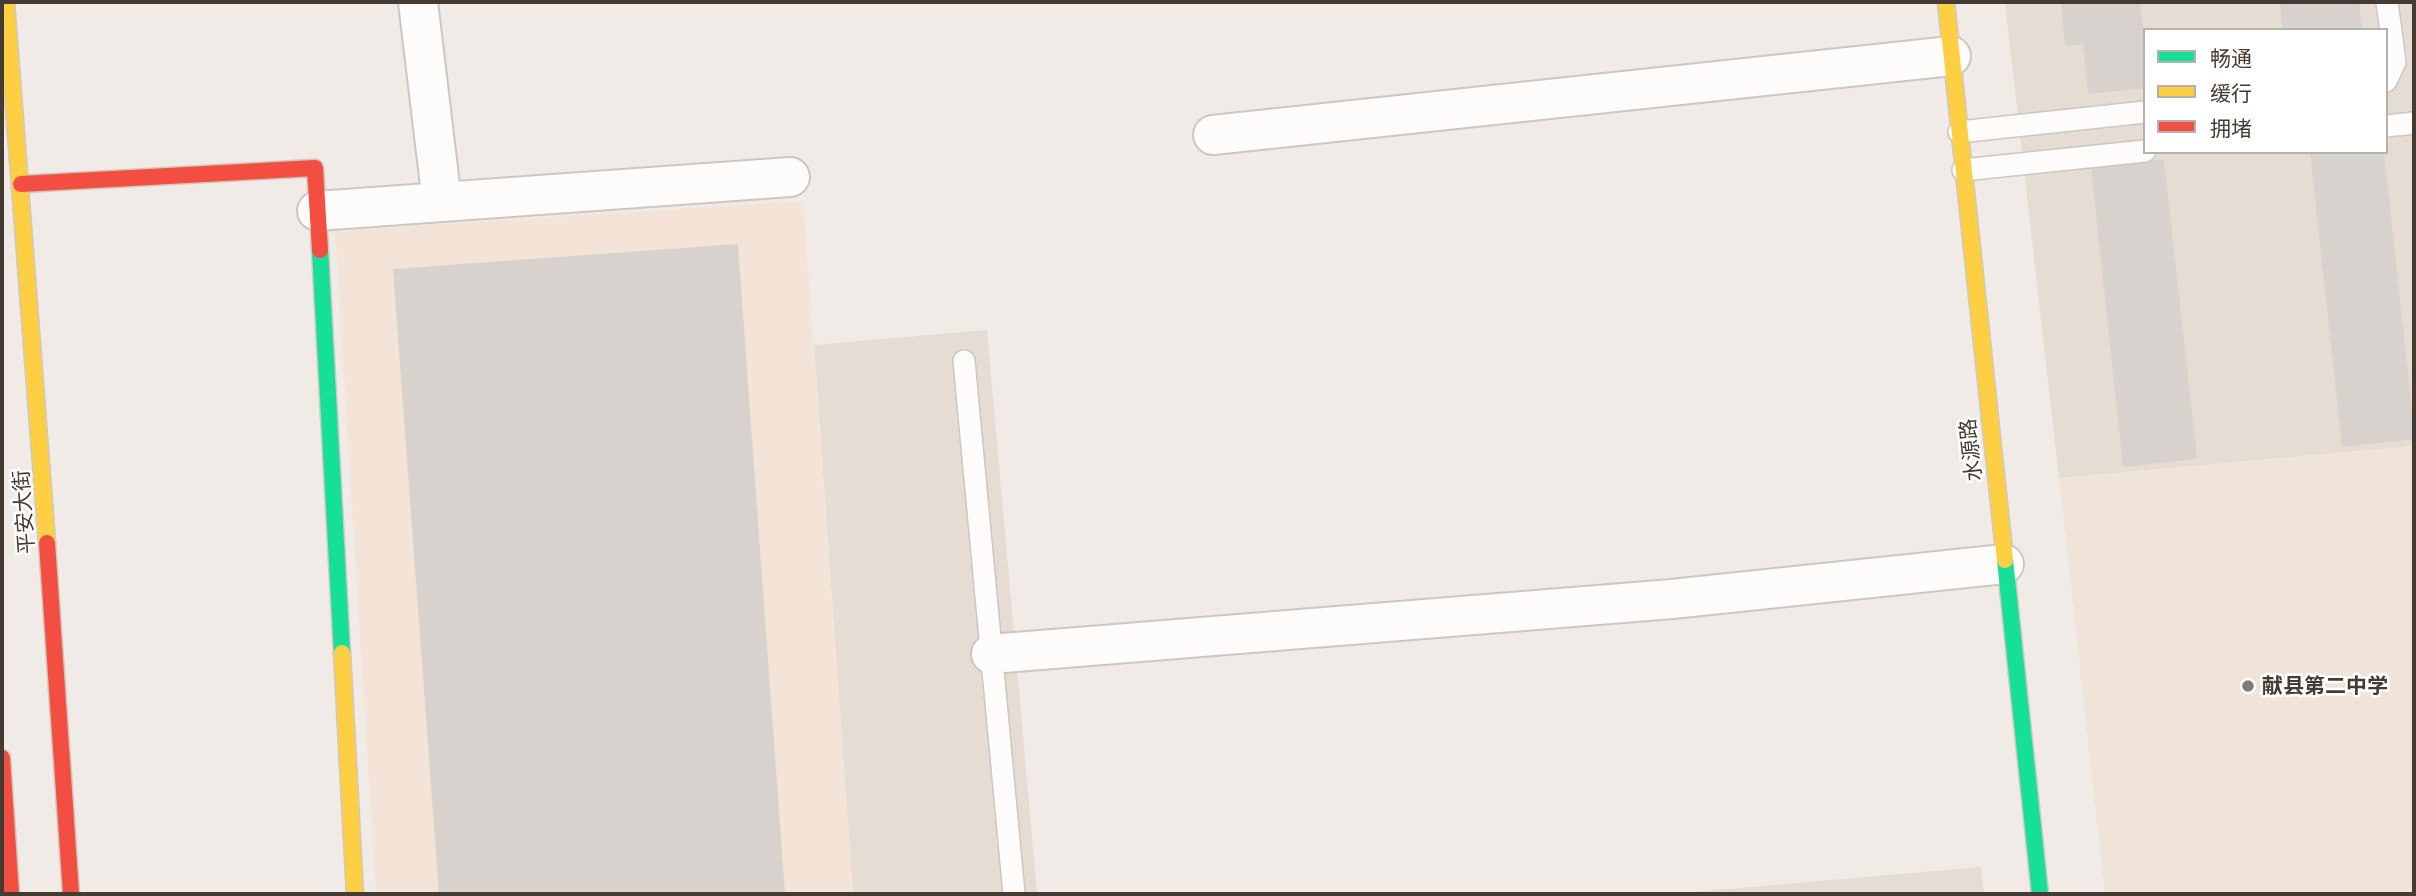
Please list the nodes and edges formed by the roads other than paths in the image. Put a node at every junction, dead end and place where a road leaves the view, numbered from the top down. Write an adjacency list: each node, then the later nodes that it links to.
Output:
1 (6, 2): 15 (street, 平安大街)
2 (418, 2): 16 (street)
3 (1945, 2): 5 (street, 水源路)
4 (2387, 2): 6 (lane)
5 (1951, 56): 10 (street, 水源路); 11 (street)
6 (2388, 77)
7 (2143, 112): 10 (lane)
8 (2414, 123): 9 (lane)
9 (2388, 126)
10 (1959, 132): 13 (street, 水源路)
11 (1213, 135)
12 (2143, 151): 13 (lane)
13 (1963, 170): 19 (street, 水源路)
14 (790, 177): 16 (street)
15 (21, 184): 17 (street); 23 (street, 平安大街)
16 (442, 202): 17 (street)
17 (317, 211): 24 (street)
18 (964, 361): 20 (lane)
19 (2004, 564): 20 (street); 26 (street, 水源路)
20 (991, 654): 25 (lane)
21 (2, 758): 22 (street)
22 (11, 894)
23 (71, 894)
24 (355, 894)
25 (1014, 894)
26 (2040, 894)

